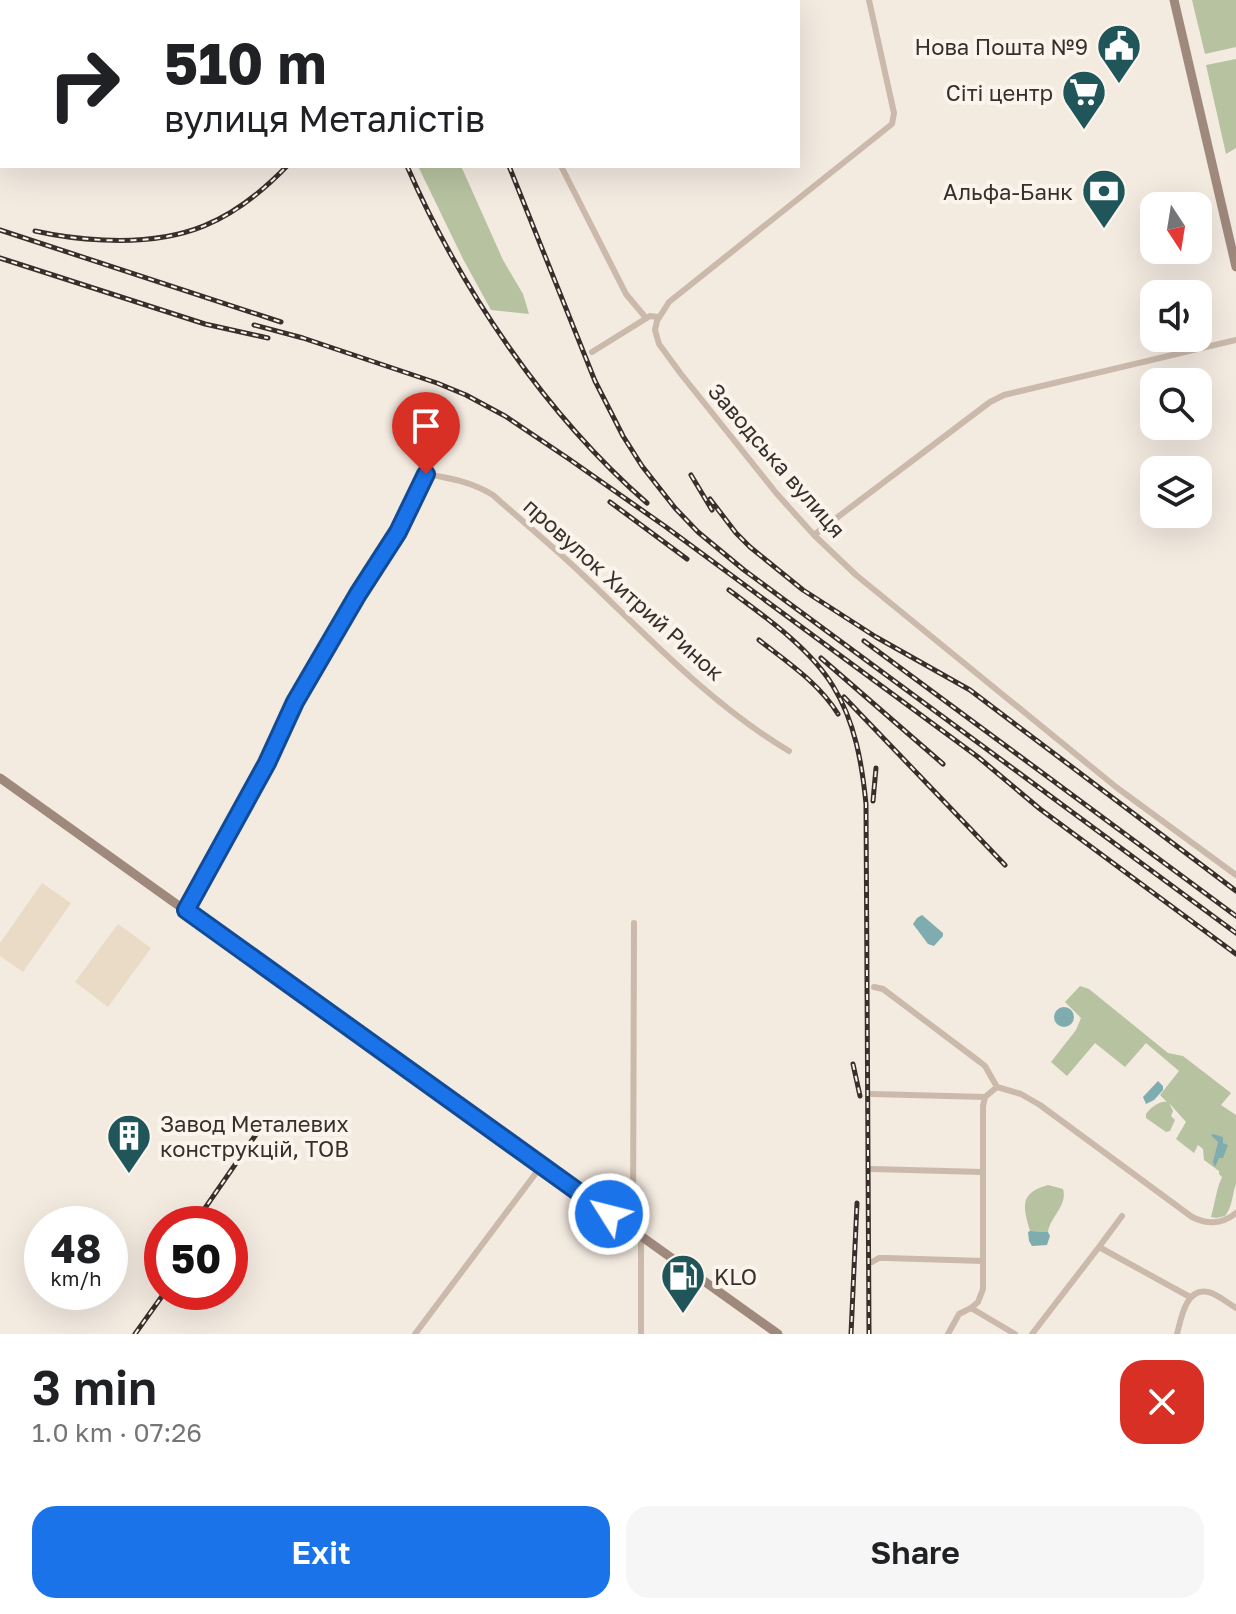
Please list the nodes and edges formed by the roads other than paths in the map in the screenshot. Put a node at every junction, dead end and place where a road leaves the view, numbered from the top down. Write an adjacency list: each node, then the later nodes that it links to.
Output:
1 (869, 0): 6 (street)
2 (1177, 0): 4 (main road); 5 (main road)
3 (562, 168): 7 (street)
4 (1236, 246)
5 (1236, 267)
6 (658, 317): 7 (street); 10 (street, Заводська вулиця)
7 (646, 318): 9 (street)
8 (1236, 340): 10 (street)
9 (592, 352)
10 (814, 535): 13 (street, Заводська вулиця)
11 (789, 751): 14 (street, провулок Хитрий Ринок)
12 (0, 778): 14 (main road)
13 (1236, 875)
14 (186, 910): 20 (main road)
15 (634, 923): 25 (street)
16 (874, 987): 17 (street)
17 (997, 1087): 19 (street); 23 (street)
18 (872, 1094): 19 (street)
19 (985, 1097): 22 (street)
20 (542, 1165): 25 (main road); 32 (street)
21 (872, 1169): 22 (street)
22 (982, 1172): 27 (street)
23 (1236, 1214)
24 (1122, 1216): 26 (street)
25 (637, 1234): 33 (street); 34 (main road)
26 (1099, 1247): 29 (street); 37 (street)
27 (983, 1261): 28 (street); 30 (street)
28 (872, 1262)
29 (1190, 1297): 31 (street); 38 (street)
30 (971, 1308): 35 (street); 36 (street)
31 (1236, 1308)
32 (415, 1334)
33 (641, 1334)
34 (778, 1334)
35 (948, 1334)
36 (1015, 1334)
37 (1032, 1334)
38 (1177, 1334)

